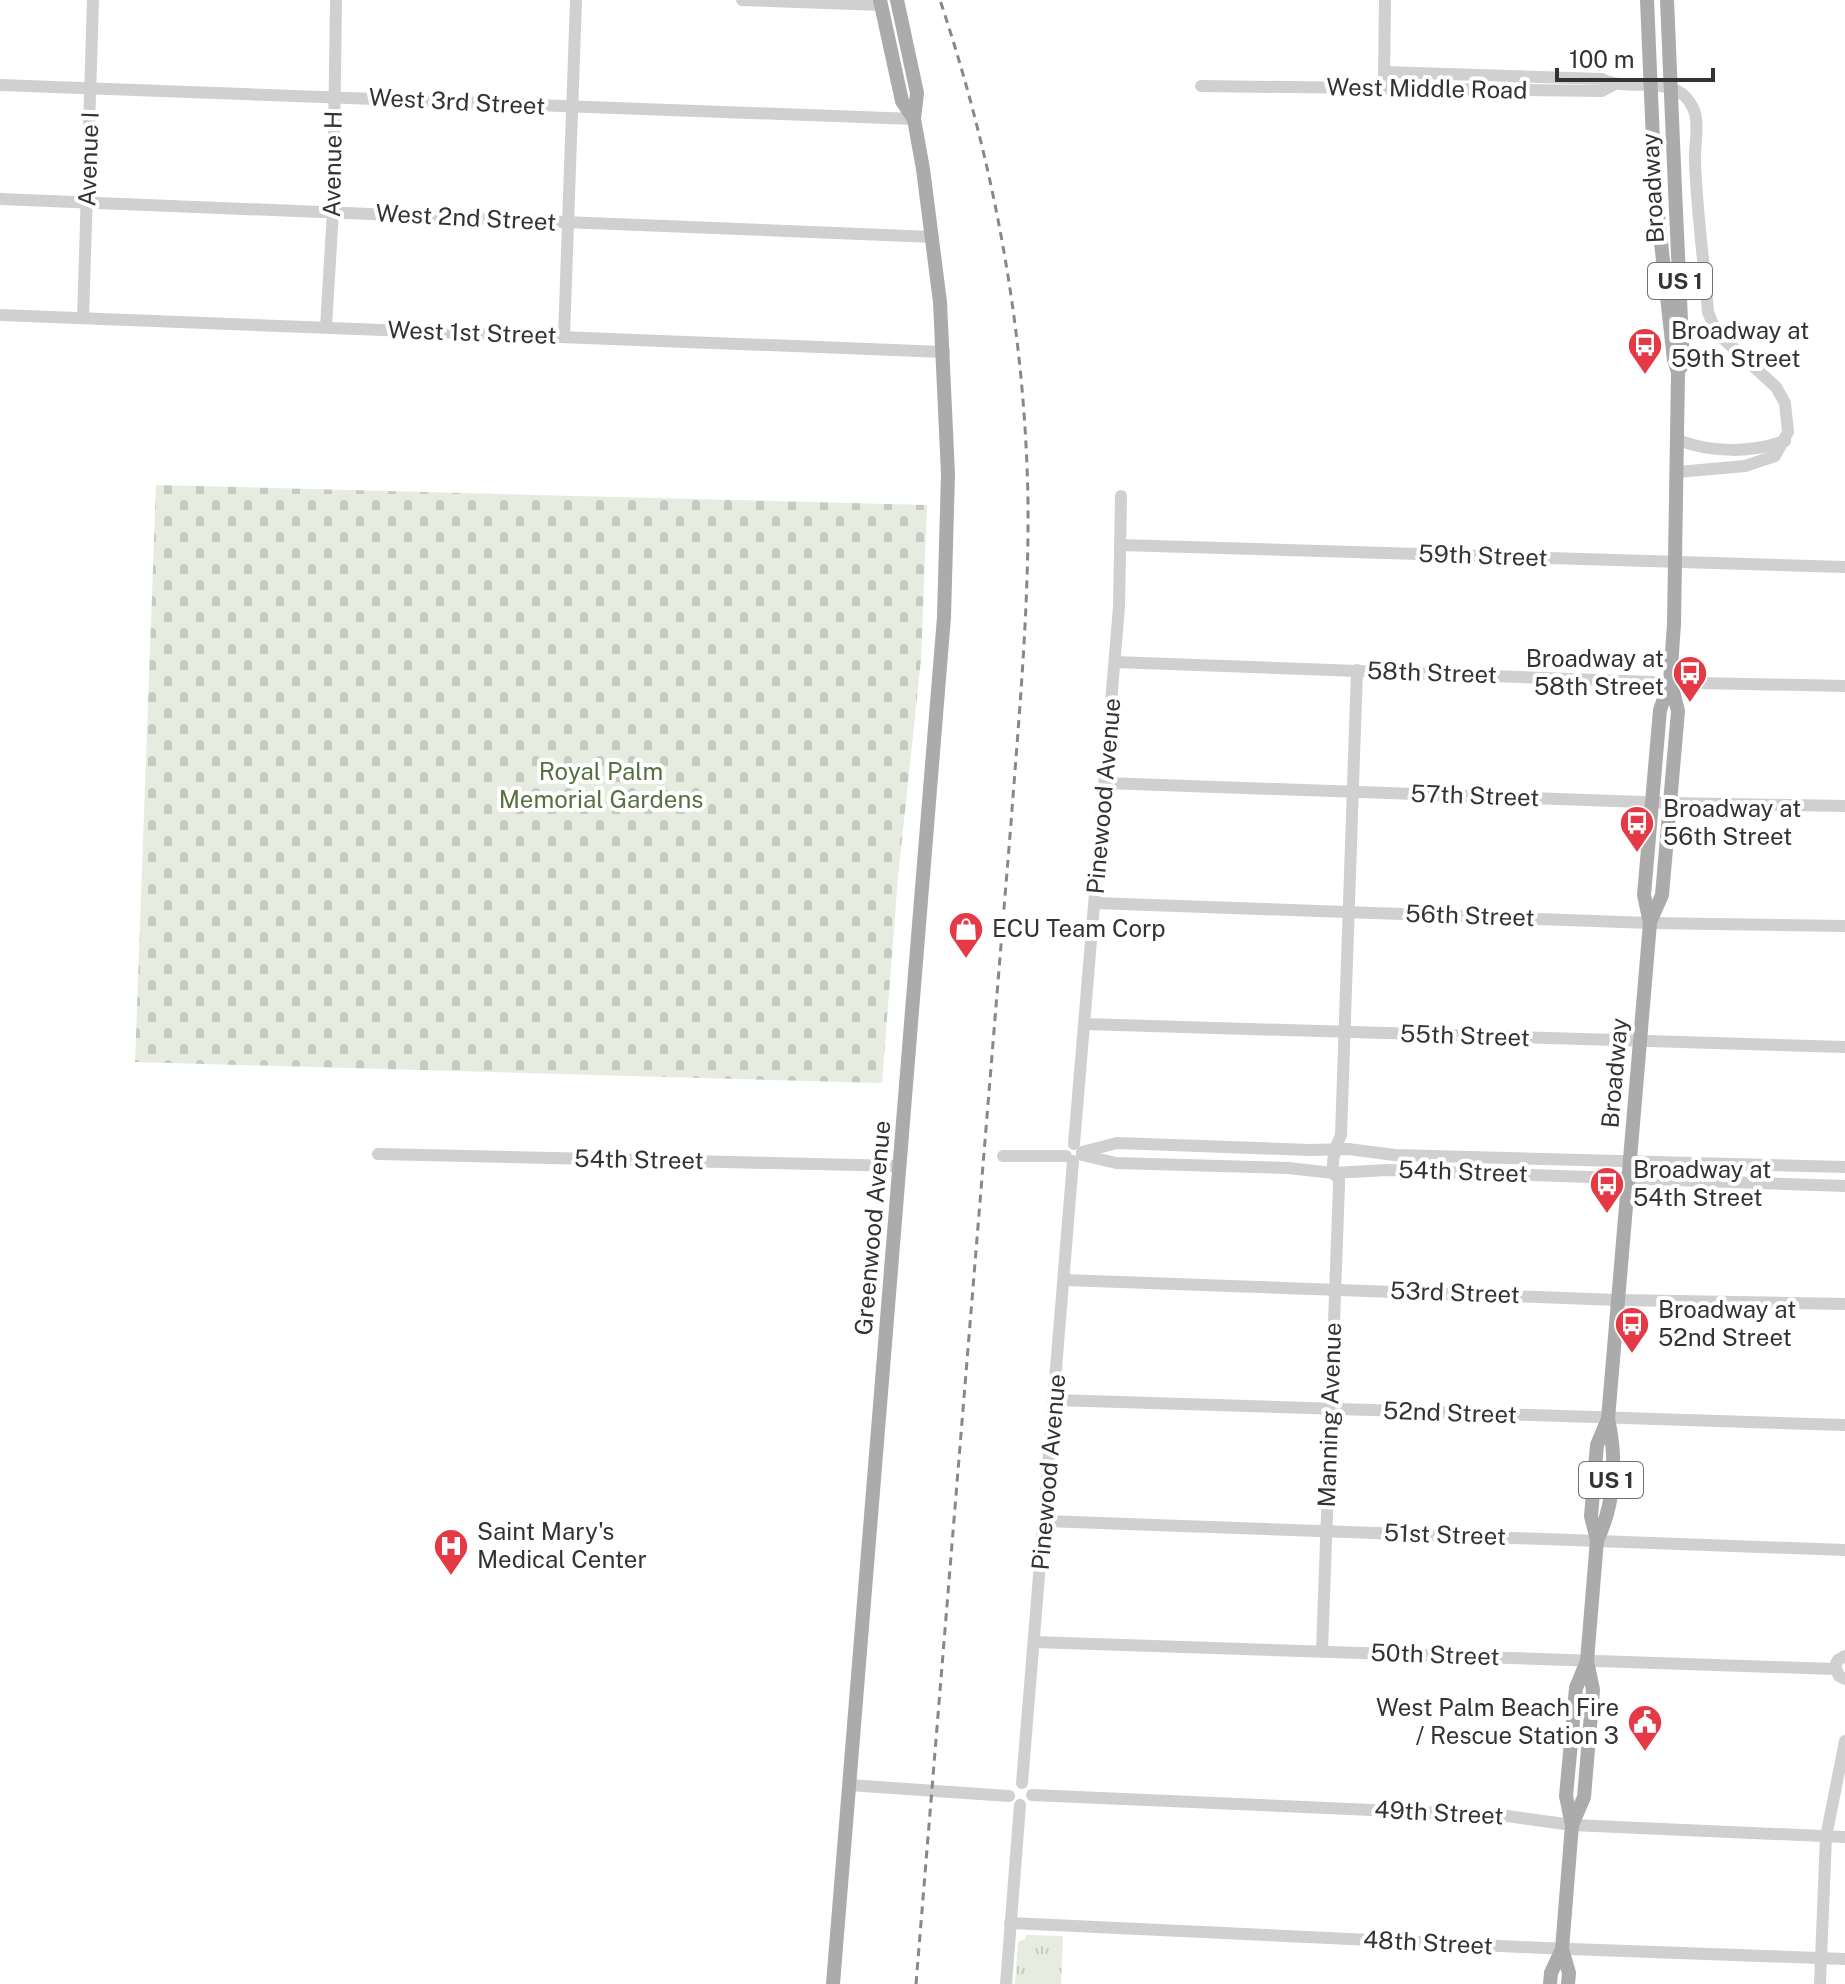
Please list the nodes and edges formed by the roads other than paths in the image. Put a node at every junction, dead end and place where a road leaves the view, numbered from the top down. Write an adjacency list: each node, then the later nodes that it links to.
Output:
1 (93, 0): 14 (street, Avenue I)
2 (336, 0): 16 (street, Avenue H)
3 (576, 0): 17 (street)
4 (742, 0): 9 (street)
5 (897, 0): 18 (main road)
6 (1385, 0): 10 (street)
7 (1647, 0): 29 (main road, Broadway / US 1, bridge)
8 (1667, 0): 29 (main road, Broadway / US 1, bridge)
9 (881, 2): 18 (main road)
10 (1384, 72): 12 (street, West Middle Road); 15 (street)
11 (0, 85): 14 (street, West 3rd Street)
12 (1613, 85): 15 (street, West Middle Road); 31 (street)
13 (1201, 86): 15 (street, West Middle Road)
14 (91, 88): 16 (street, West 3rd Street); 20 (street, Avenue I)
15 (1384, 88)
16 (335, 96): 17 (street, West 3rd Street); 21 (street, Avenue H)
17 (571, 106): 18 (street, West 3rd Street); 22 (street)
18 (914, 119): 23 (main road, Greenwood Avenue)
19 (0, 199): 20 (street, West 2nd Street)
20 (87, 203): 21 (street, West 2nd Street); 25 (street, Avenue I)
21 (333, 211): 22 (street, West 2nd Street); 26 (street, Avenue H)
22 (568, 222): 23 (street, West 2nd Street); 27 (street)
23 (933, 237): 28 (main road, Greenwood Avenue)
24 (0, 315): 25 (street, West 1st Street)
25 (83, 318): 26 (street, West 1st Street)
26 (326, 327): 27 (street, West 1st Street)
27 (564, 336): 28 (street, West 1st Street)
28 (944, 352): 59 (main road, Greenwood Avenue)
29 (1678, 372): 30 (main road, Broadway / US 1)
30 (1678, 440): 31 (street); 32 (main road, Broadway / US 1)
31 (1785, 441): 32 (street)
32 (1678, 472): 35 (main road, Broadway / US 1)
33 (1121, 496): 34 (street, Pinewood Avenue)
34 (1120, 545): 35 (street, 59th Street); 37 (street, Pinewood Avenue)
35 (1676, 561): 36 (street, 59th Street); 39 (main road, Broadway / US 1)
36 (1845, 567)
37 (1115, 662): 38 (street, 58th Street); 41 (street, Pinewood Avenue)
38 (1357, 670): 39 (street, 58th Street); 42 (street, Manning Avenue)
39 (1670, 682): 40 (street, 58th Street); 43 (main road, Broadway / US 1); 44 (main road, Broadway / US 1)
40 (1845, 686)
41 (1105, 783): 42 (street, 57th Street); 46 (street, Pinewood Avenue)
42 (1353, 791): 43 (street, 57th Street); 47 (street, Manning Avenue)
43 (1653, 803): 44 (street, 57th Street); 48 (main road, Broadway / US 1)
44 (1670, 803): 45 (street, 57th Street); 48 (main road, Broadway / US 1)
45 (1845, 806)
46 (1095, 903): 47 (street, 56th Street); 50 (street, Pinewood Avenue)
47 (1348, 911): 48 (street, 56th Street); 51 (street, Manning Avenue)
48 (1650, 923): 49 (street, 56th Street); 52 (main road, Broadway / US 1)
49 (1845, 926)
50 (1085, 1024): 51 (street, 55th Street); 55 (street, Pinewood Avenue)
51 (1344, 1032): 52 (street, 55th Street); 54 (street, Manning Avenue)
52 (1640, 1043): 53 (street, 55th Street); 58 (main road, Broadway / US 1)
53 (1845, 1047)
54 (1341, 1145): 55 (street, 54th Street); 58 (street, 54th Street); 61 (street, Manning Avenue)
55 (1075, 1153): 57 (street, 54th Street); 61 (street, 54th Street); 64 (street, Pinewood Avenue)
56 (378, 1154): 59 (street, 54th Street)
57 (1003, 1156)
58 (1630, 1161): 60 (street, 54th Street); 62 (main road, Broadway / US 1)
59 (900, 1166): 83 (main road, Greenwood Avenue)
60 (1845, 1167)
61 (1340, 1175): 62 (street, 54th Street); 65 (street, Manning Avenue)
62 (1629, 1178): 63 (street, 54th Street); 66 (main road, Broadway / US 1)
63 (1845, 1186)
64 (1065, 1280): 65 (street, 53rd Street); 68 (street, Pinewood Avenue)
65 (1335, 1288): 66 (street, 53rd Street); 69 (street, Manning Avenue)
66 (1618, 1300): 67 (street, 53rd Street); 70 (main road, Broadway / US 1)
67 (1845, 1304)
68 (1055, 1400): 69 (street, 52nd Street); 72 (street, Pinewood Avenue)
69 (1330, 1409): 70 (street, 52nd Street); 73 (street, Manning Avenue)
70 (1608, 1419): 71 (street, 52nd Street); 74 (main road, Broadway / US 1)
71 (1845, 1425)
72 (1045, 1521): 73 (street, 51st Street); 76 (street, Pinewood Avenue)
73 (1326, 1531): 74 (street, 51st Street); 77 (street, Manning Avenue)
74 (1597, 1540): 75 (street, 51st Street); 79 (main road, Broadway / US 1)
75 (1845, 1550)
76 (1035, 1642): 77 (street, 50th Street); 82 (street, Pinewood Avenue)
77 (1322, 1651): 79 (street, 50th Street)
78 (1845, 1656): 80 (street)
79 (1587, 1661): 80 (street, 50th Street); 87 (main road, Broadway / US 1)
80 (1840, 1674)
81 (1845, 1741): 88 (street)
82 (1022, 1783): 84 (street); 85 (street)
83 (849, 1785): 85 (street); 94 (main road, Greenwood Avenue)
84 (1032, 1795): 86 (street); 87 (street, 49th Street)
85 (1009, 1796): 86 (street)
86 (1020, 1805): 90 (street)
87 (1572, 1825): 88 (street, 49th Street); 91 (main road, Broadway / US 1)
88 (1826, 1837): 89 (street, 49th Street); 92 (street)
89 (1845, 1837)
90 (1010, 1923): 91 (street, 48th Street); 95 (street)
91 (1562, 1949): 92 (street, 48th Street); 96 (main road, Broadway / US 1); 97 (main road, Broadway / US 1)
92 (1821, 1957): 93 (street, 48th Street); 98 (street)
93 (1845, 1959)
94 (833, 1984)
95 (1006, 1984)
96 (1550, 1984)
97 (1568, 1984)
98 (1820, 1984)

